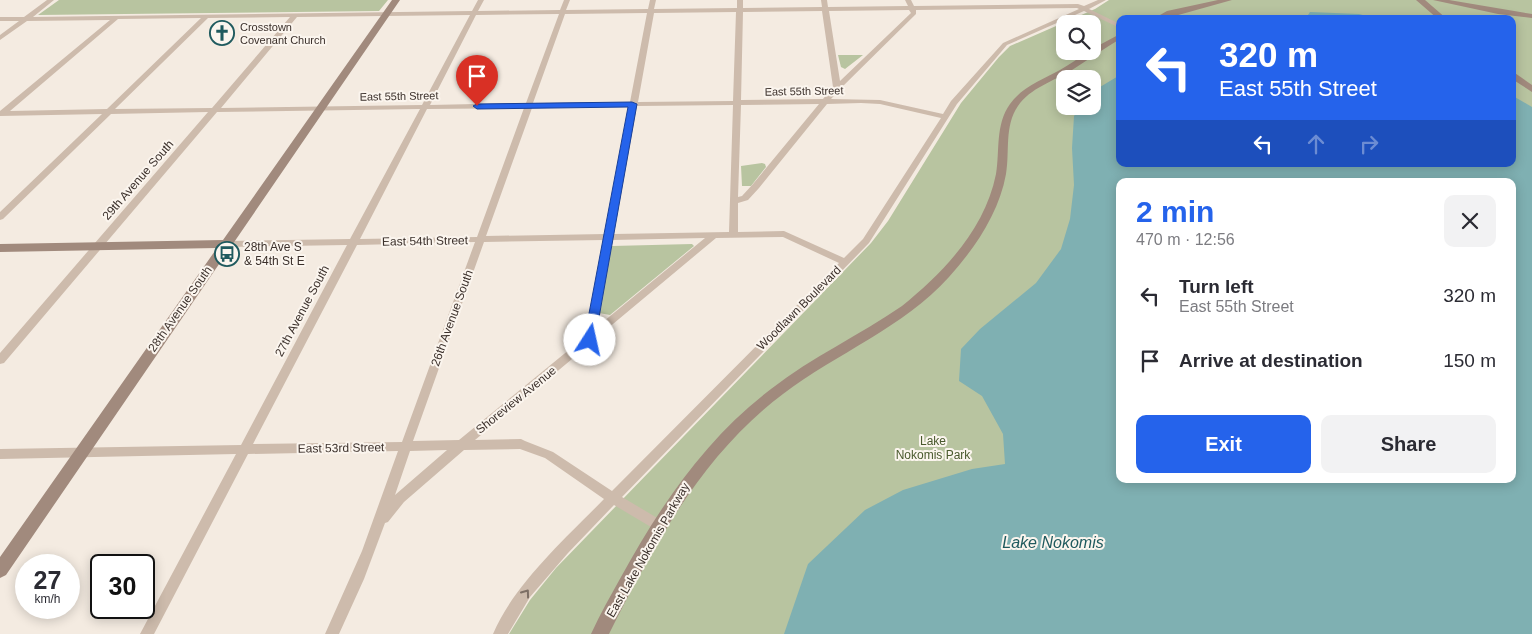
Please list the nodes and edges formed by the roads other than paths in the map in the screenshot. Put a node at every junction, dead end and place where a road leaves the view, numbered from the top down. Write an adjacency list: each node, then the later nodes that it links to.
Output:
1 (51, 0): 29 (street)
2 (396, 0): 21 (street, 28th Avenue South)
3 (481, 0): 20 (street, 27th Avenue South)
4 (567, 0): 19 (street, 26th Avenue South)
5 (653, 0): 18 (street)
6 (740, 0): 17 (street)
7 (824, 0): 16 (street)
8 (991, 0): 15 (street)
9 (1103, 0): 14 (street, Woodlawn Boulevard)
10 (1228, 0): 22 (street)
11 (1420, 0): 23 (street)
12 (1437, 0): 25 (street)
13 (909, 4): 15 (street); 16 (street); 34 (street)
14 (1079, 5): 15 (street); 30 (street); 45 (street, Woodlawn Boulevard)
15 (994, 7)
16 (826, 9): 17 (street); 34 (street)
17 (739, 10): 18 (street); 37 (street)
18 (651, 12): 19 (street); 38 (street)
19 (562, 13): 20 (street); 39 (street, 26th Avenue South)
20 (474, 14): 21 (street); 40 (street, 27th Avenue South)
21 (385, 15): 24 (street); 41 (street, 28th Avenue South)
22 (1166, 15)
23 (1438, 15)
24 (295, 16): 26 (street); 42 (street, 29th Avenue South)
25 (1532, 16)
26 (206, 17): 27 (street); 43 (street)
27 (116, 18): 29 (street); 44 (street)
28 (0, 19): 29 (street)
29 (26, 19): 31 (street)
30 (1116, 24)
31 (0, 38)
32 (1116, 38): 65 (street, East Lake Nokomis Parkway)
33 (1516, 77): 35 (street)
34 (837, 87): 36 (street)
35 (1532, 89)
36 (825, 102): 37 (street, East 55th Street); 45 (street, East 55th Street); 46 (street)
37 (736, 103): 38 (street, East 55th Street); 46 (street)
38 (632, 104): 39 (street, East 55th Street); 50 (street)
39 (529, 106): 40 (street, East 55th Street); 51 (street, 26th Avenue South)
40 (424, 107): 41 (street, East 55th Street); 52 (street, 27th Avenue South)
41 (319, 109): 42 (street, East 55th Street); 53 (street, 28th Avenue South)
42 (214, 110): 43 (street, East 55th Street); 54 (street, 29th Avenue South)
43 (108, 112): 44 (street, East 55th Street); 47 (street)
44 (1, 114)
45 (946, 118): 56 (street, Woodlawn Boulevard)
46 (734, 201): 49 (street)
47 (0, 217)
48 (713, 236): 49 (street, East 54th Street); 50 (street, East 54th Street); 57 (street, Shoreview Avenue)
49 (733, 236): 56 (street, East 54th Street)
50 (607, 238): 51 (street, East 54th Street); 57 (street)
51 (480, 240): 52 (street, East 54th Street); 60 (street, 26th Avenue South)
52 (353, 242): 53 (street, East 54th Street); 61 (street, 27th Avenue South)
53 (226, 244): 54 (street, East 54th Street); 62 (street, 28th Avenue South)
54 (98, 246): 55 (street, East 54th Street); 58 (street, 29th Avenue South)
55 (0, 248)
56 (845, 262): 64 (street, Woodlawn Boulevard)
57 (590, 340): 59 (street, Shoreview Avenue)
58 (0, 360)
59 (461, 446): 60 (street, East 53rd Street); 64 (street, East 53rd Street); 66 (street, Shoreview Avenue)
60 (405, 447): 61 (street, East 53rd Street); 66 (street, 26th Avenue South)
61 (244, 449): 62 (street, East 53rd Street); 68 (street, 27th Avenue South)
62 (82, 452): 63 (street, East 53rd Street); 67 (street, 28th Avenue South)
63 (0, 454)
64 (612, 497): 65 (street, East 53rd Street); 70 (street, Woodlawn Boulevard, one-way to 64)
65 (660, 526): 71 (street, East Lake Nokomis Parkway)
66 (375, 535): 69 (street, 26th Avenue South)
67 (0, 570)
68 (146, 634)
69 (332, 634)
70 (500, 634)
71 (600, 634)

